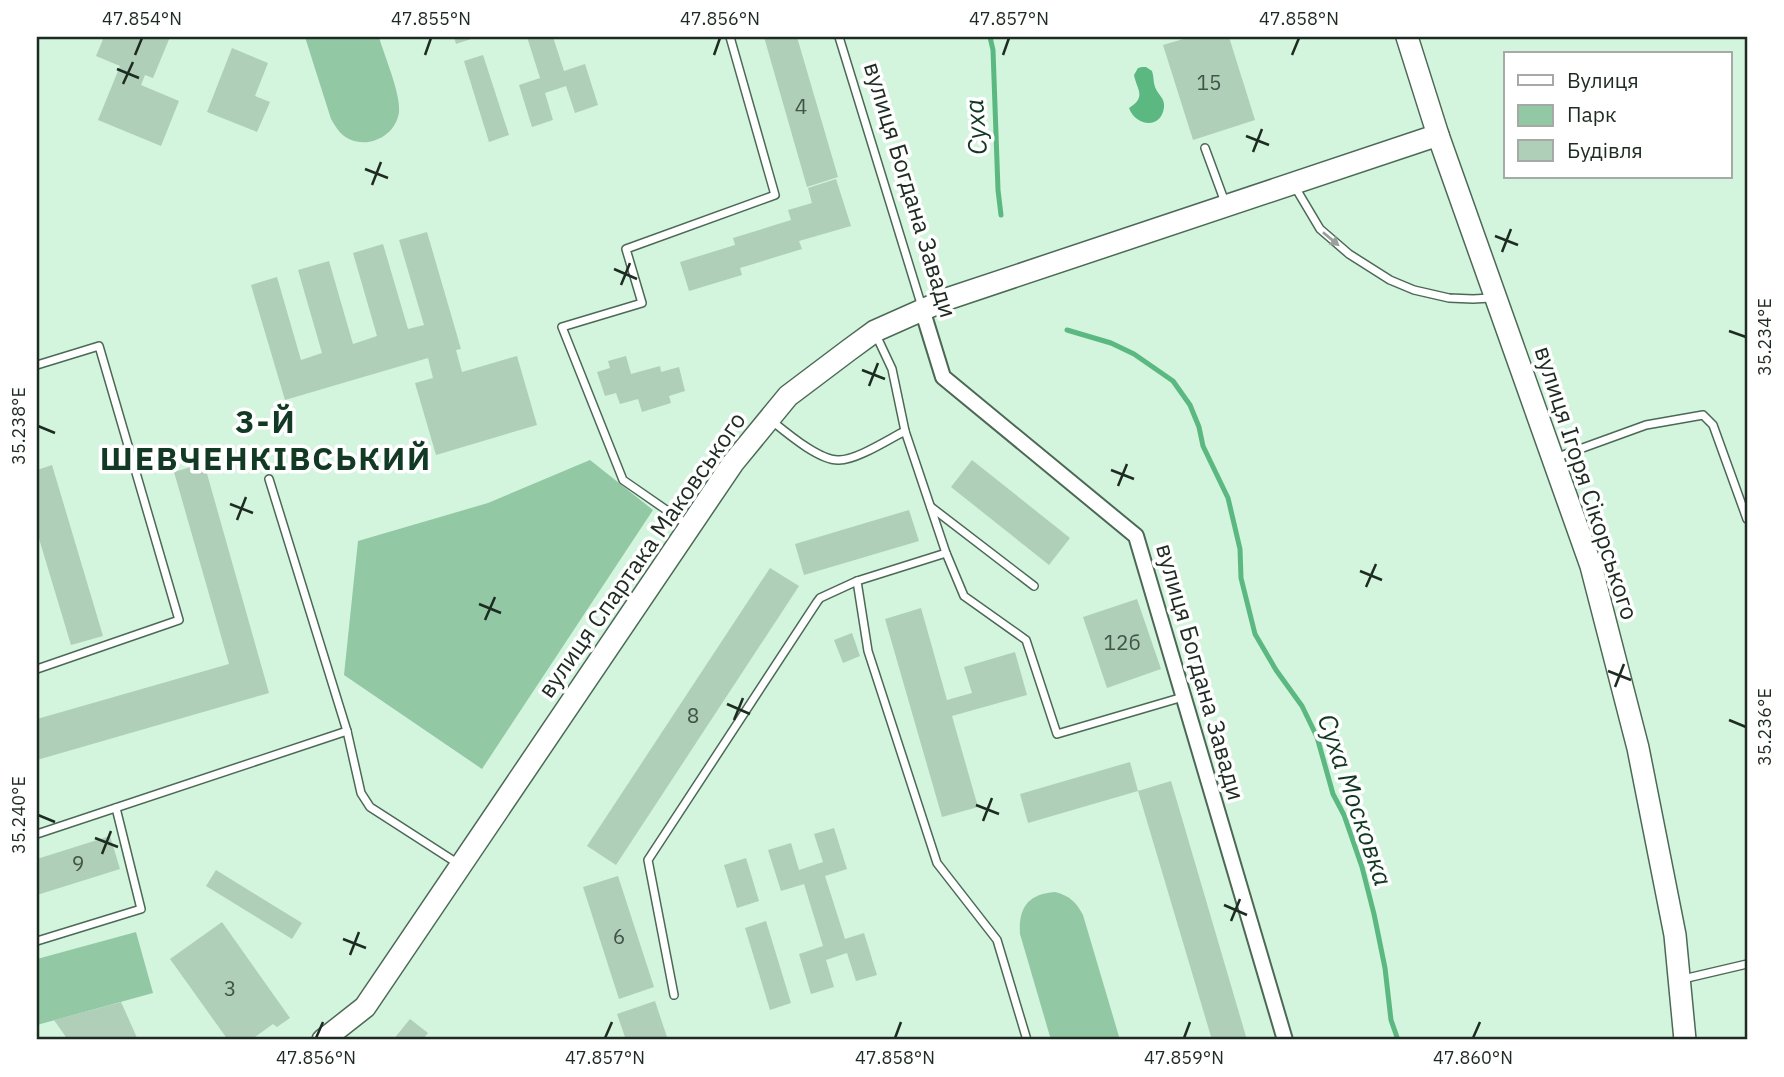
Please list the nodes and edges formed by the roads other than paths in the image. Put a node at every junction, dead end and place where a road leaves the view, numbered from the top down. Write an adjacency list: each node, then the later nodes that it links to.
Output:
1 (730, 37): 18 (lane)
2 (839, 37): 9 (lane, вулиця Богдана Завади)
3 (1407, 37): 4 (street, вулиця Ігоря Сікорського)
4 (1438, 135): 6 (street, вулиця Спартака Маковського); 8 (street, вулиця Ігоря Сікорського)
5 (1205, 148): 7 (lane)
6 (1293, 183): 7 (street, вулиця Спартака Маковського); 8 (lane, one-way to 8)
7 (1227, 205): 9 (street, вулиця Спартака Маковського)
8 (1495, 298): 14 (street, вулиця Ігоря Сікорського)
9 (922, 309): 10 (street, вулиця Спартака Маковського); 23 (street, вулиця Богдана Завади)
10 (875, 331): 12 (street, вулиця Спартака Маковського); 13 (lane)
11 (37, 365): 22 (lane)
12 (769, 419): 13 (lane); 18 (street, вулиця Спартака Маковського)
13 (905, 430): 16 (lane)
14 (1553, 459): 17 (lane); 30 (street, вулиця Ігоря Сікорського)
15 (269, 479): 24 (lane)
16 (931, 507): 19 (lane); 21 (lane)
17 (1747, 519)
18 (689, 526): 27 (street, вулиця Спартака Маковського)
19 (946, 553): 20 (lane); 23 (lane)
20 (857, 581): 31 (lane); 33 (lane)
21 (1034, 586)
22 (37, 670)
23 (1183, 697): 34 (street, вулиця Богдана Завади)
24 (346, 731): 25 (lane); 27 (lane)
25 (116, 808): 26 (lane); 28 (lane)
26 (37, 834)
27 (461, 866): 32 (street, вулиця Спартака Маковського)
28 (37, 941)
29 (1747, 964): 30 (lane)
30 (1679, 979): 35 (street, вулиця Ігоря Сікорського)
31 (674, 995)
32 (323, 1040)
33 (1027, 1040)
34 (1285, 1040)
35 (1685, 1040)

